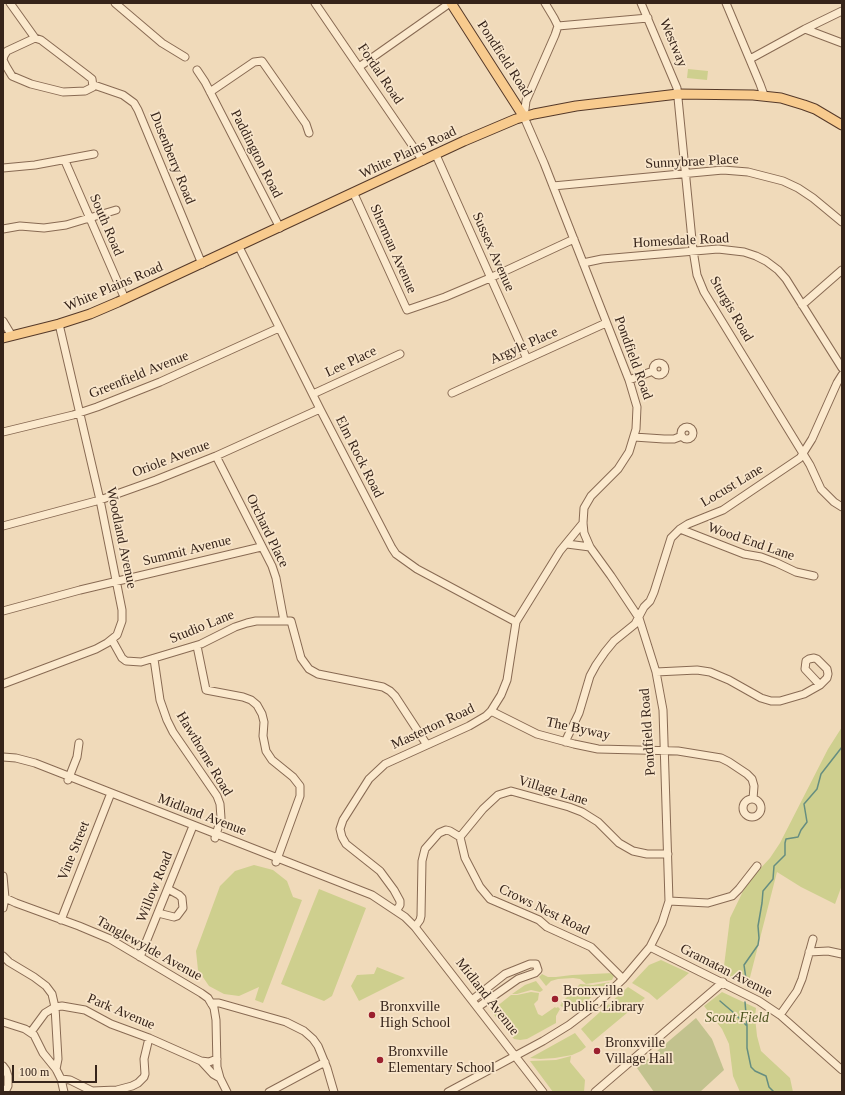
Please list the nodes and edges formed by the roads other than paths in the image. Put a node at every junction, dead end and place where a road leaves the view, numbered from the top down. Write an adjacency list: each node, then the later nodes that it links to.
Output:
1 (10, 3): 12 (street)
2 (115, 3): 14 (street)
3 (315, 3): 16 (street, Fordal Road)
4 (451, 3): 16 (street); 22 (main road, Pondfield Road)
5 (545, 3): 10 (street)
6 (641, 3): 9 (street, Westway)
7 (726, 3): 15 (street)
8 (842, 11): 11 (street)
9 (648, 18): 10 (street); 20 (street, Westway)
10 (558, 26): 22 (street)
11 (805, 29): 13 (street); 15 (street)
12 (35, 38): 18 (street); 18 (street)
13 (842, 43)
14 (185, 57)
15 (750, 59): 21 (street)
16 (359, 67): 28 (street, Fordal Road)
17 (197, 70): 19 (street, Paddington Road)
18 (94, 85): 42 (street, Dusenberry Road)
19 (210, 92): 24 (street); 37 (street, Paddington Road)
20 (678, 94): 21 (main road, White Plains Road); 22 (main road, White Plains Road); 30 (street, Sturgis Road)
21 (764, 95): 23 (main road, White Plains Road)
22 (524, 117): 26 (main road, White Plains Road); 31 (street, Pondfield Road)
23 (842, 125)
24 (309, 133)
25 (94, 154): 27 (street)
26 (436, 154): 28 (main road, White Plains Road); 44 (street, Sussex Avenue)
27 (65, 161): 29 (street); 34 (street, South Road)
28 (423, 161): 32 (main road, White Plains Road)
29 (3, 168)
30 (686, 174): 31 (street, Sunnybrae Place); 35 (street, Sunnybrae Place); 40 (street, Sturgis Road)
31 (553, 186): 38 (street, Pondfield Road)
32 (354, 194): 37 (main road, White Plains Road); 44 (street, Sherman Avenue)
33 (116, 210): 34 (street)
34 (90, 219): 36 (street); 45 (street, South Road)
35 (842, 222)
36 (3, 228)
37 (280, 228): 39 (main road, White Plains Road)
38 (574, 239): 41 (street, Pondfield Road); 44 (street)
39 (239, 247): 42 (main road, White Plains Road); 50 (street, Elm Rock Road)
40 (693, 250): 41 (street, Homesdale Road); 46 (street, Homesdale Road); 65 (street, Sturgis Road)
41 (583, 263): 48 (street, Pondfield Road)
42 (202, 264): 45 (main road, White Plains Road)
43 (842, 270): 46 (street)
44 (490, 278): 53 (street, Sussex Avenue)
45 (125, 299): 49 (main road, White Plains Road)
46 (802, 305): 54 (street, Homesdale Road)
47 (3, 321): 51 (street)
48 (606, 323): 53 (street, Argyle Place); 57 (street, Pondfield Road)
49 (60, 324): 51 (main road, White Plains Road); 61 (street, Woodland Avenue)
50 (279, 328): 59 (street, Elm Rock Road); 61 (street, Greenfield Avenue)
51 (7, 337)
52 (400, 354): 59 (street, Lee Place)
53 (527, 359): 58 (street, Argyle Place)
54 (842, 368)
55 (653, 371): 57 (street)
56 (842, 375): 65 (street, Locust Lane)
57 (629, 380): 64 (street, Pondfield Road)
58 (452, 393)
59 (313, 394): 60 (street, Elm Rock Road)
60 (320, 409): 66 (street, Oriole Avenue); 80 (street, Elm Rock Road)
61 (80, 413): 62 (street, Greenfield Avenue); 67 (street, Woodland Avenue)
62 (3, 432)
63 (682, 436): 64 (street)
64 (634, 438): 69 (street, Pondfield Road)
65 (804, 454): 68 (street, Sturgis Road); 71 (street, Locust Lane)
66 (216, 456): 67 (street, Oriole Avenue); 73 (street, Orchard Place)
67 (100, 500): 70 (street, Oriole Avenue); 76 (street, Woodland Avenue)
68 (842, 507)
69 (583, 523): 72 (street, Masterton Road); 74 (street, Pondfield Road)
70 (3, 526)
71 (680, 529): 75 (street, Wood End Lane); 78 (street, Locust Lane)
72 (567, 544): 74 (street); 80 (street, Masterton Road)
73 (261, 547): 76 (street, Summit Avenue); 79 (street, Orchard Place)
74 (590, 547): 78 (street, Pondfield Road)
75 (814, 576)
76 (117, 582): 77 (street, Summit Avenue); 81 (street, Woodland Avenue)
77 (3, 611)
78 (639, 618): 84 (street, Pondfield Road); 88 (street, Locust Lane)
79 (287, 621): 82 (street, Studio Lane); 90 (street, Orchard Place)
80 (516, 622): 87 (street, Masterton Road)
81 (112, 640): 83 (street, Studio Lane); 85 (street)
82 (196, 646): 83 (street, Studio Lane); 101 (street)
83 (154, 659): 98 (street, Hawthorne Road)
84 (656, 672): 86 (street); 91 (street, Pondfield Road)
85 (3, 684)
86 (820, 685)
87 (491, 711): 88 (street, The Byway); 90 (street, Masterton Road)
88 (565, 742): 91 (street, The Byway)
89 (79, 743): 94 (street)
90 (426, 745): 108 (street, Masterton Road)
91 (665, 751): 96 (street, The Byway); 100 (street, Pondfield Road)
92 (3, 757): 94 (street, Midland Avenue)
93 (3, 762): 94 (street, Midland Avenue)
94 (69, 778): 95 (street, Midland Avenue)
95 (110, 795): 97 (street, Midland Avenue); 110 (street, Vine Street)
96 (753, 799)
97 (192, 828): 98 (street, Midland Avenue); 104 (street, Willow Road)
98 (216, 836): 101 (street, Midland Avenue)
99 (460, 837): 100 (street, Village Lane); 111 (street); 120 (street, Crows Nest Road)
100 (668, 854): 106 (street, Pondfield Road)
101 (277, 860): 108 (street, Midland Avenue)
102 (757, 866): 106 (street)
103 (3, 876): 105 (street)
104 (168, 889): 109 (street, Willow Road); 109 (street)
105 (4, 897): 107 (street); 110 (street, Tanglewylde Avenue)
106 (669, 901): 113 (street, Pondfield Road)
107 (3, 908)
108 (396, 911): 111 (street, Midland Avenue)
109 (158, 913): 117 (street, Willow Road)
110 (61, 920): 117 (street, Tanglewylde Avenue)
111 (415, 927): 122 (street, Midland Avenue)
112 (813, 939): 114 (street)
113 (650, 947): 120 (street, Pondfield Road); 121 (street, Gramatan Avenue)
114 (809, 952): 115 (street); 126 (street)
115 (842, 954)
116 (3, 956): 124 (street)
117 (140, 958): 123 (street, Tanglewylde Avenue)
118 (516, 969): 119 (street); 119 (street); 122 (street)
119 (520, 978): 125 (street)
120 (623, 979): 130 (street, Pondfield Road)
121 (723, 982): 126 (street, Gramatan Avenue); 146 (street)
122 (472, 1000): 125 (street, Midland Avenue)
123 (211, 1003): 131 (street); 133 (street)
124 (55, 1007): 128 (street); 129 (street, Park Avenue); 135 (street)
125 (478, 1007): 130 (street, Midland Avenue)
126 (780, 1015): 136 (street, Gramatan Avenue)
127 (3, 1022): 128 (street)
128 (31, 1032): 135 (street)
129 (149, 1038): 132 (street, Park Avenue); 138 (street)
130 (516, 1056): 144 (street, Pondfield Road); 145 (street, Midland Avenue)
131 (217, 1059): 132 (street); 137 (street)
132 (201, 1061): 137 (street, Park Avenue)
133 (325, 1062): 142 (street); 143 (street)
134 (3, 1066): 139 (street)
135 (56, 1069): 138 (street)
136 (842, 1070)
137 (220, 1078): 141 (street)
138 (61, 1079): 140 (street)
139 (5, 1092)
140 (64, 1092)
141 (227, 1092)
142 (269, 1092)
143 (334, 1092)
144 (448, 1092)
145 (543, 1092)
146 (595, 1092)

